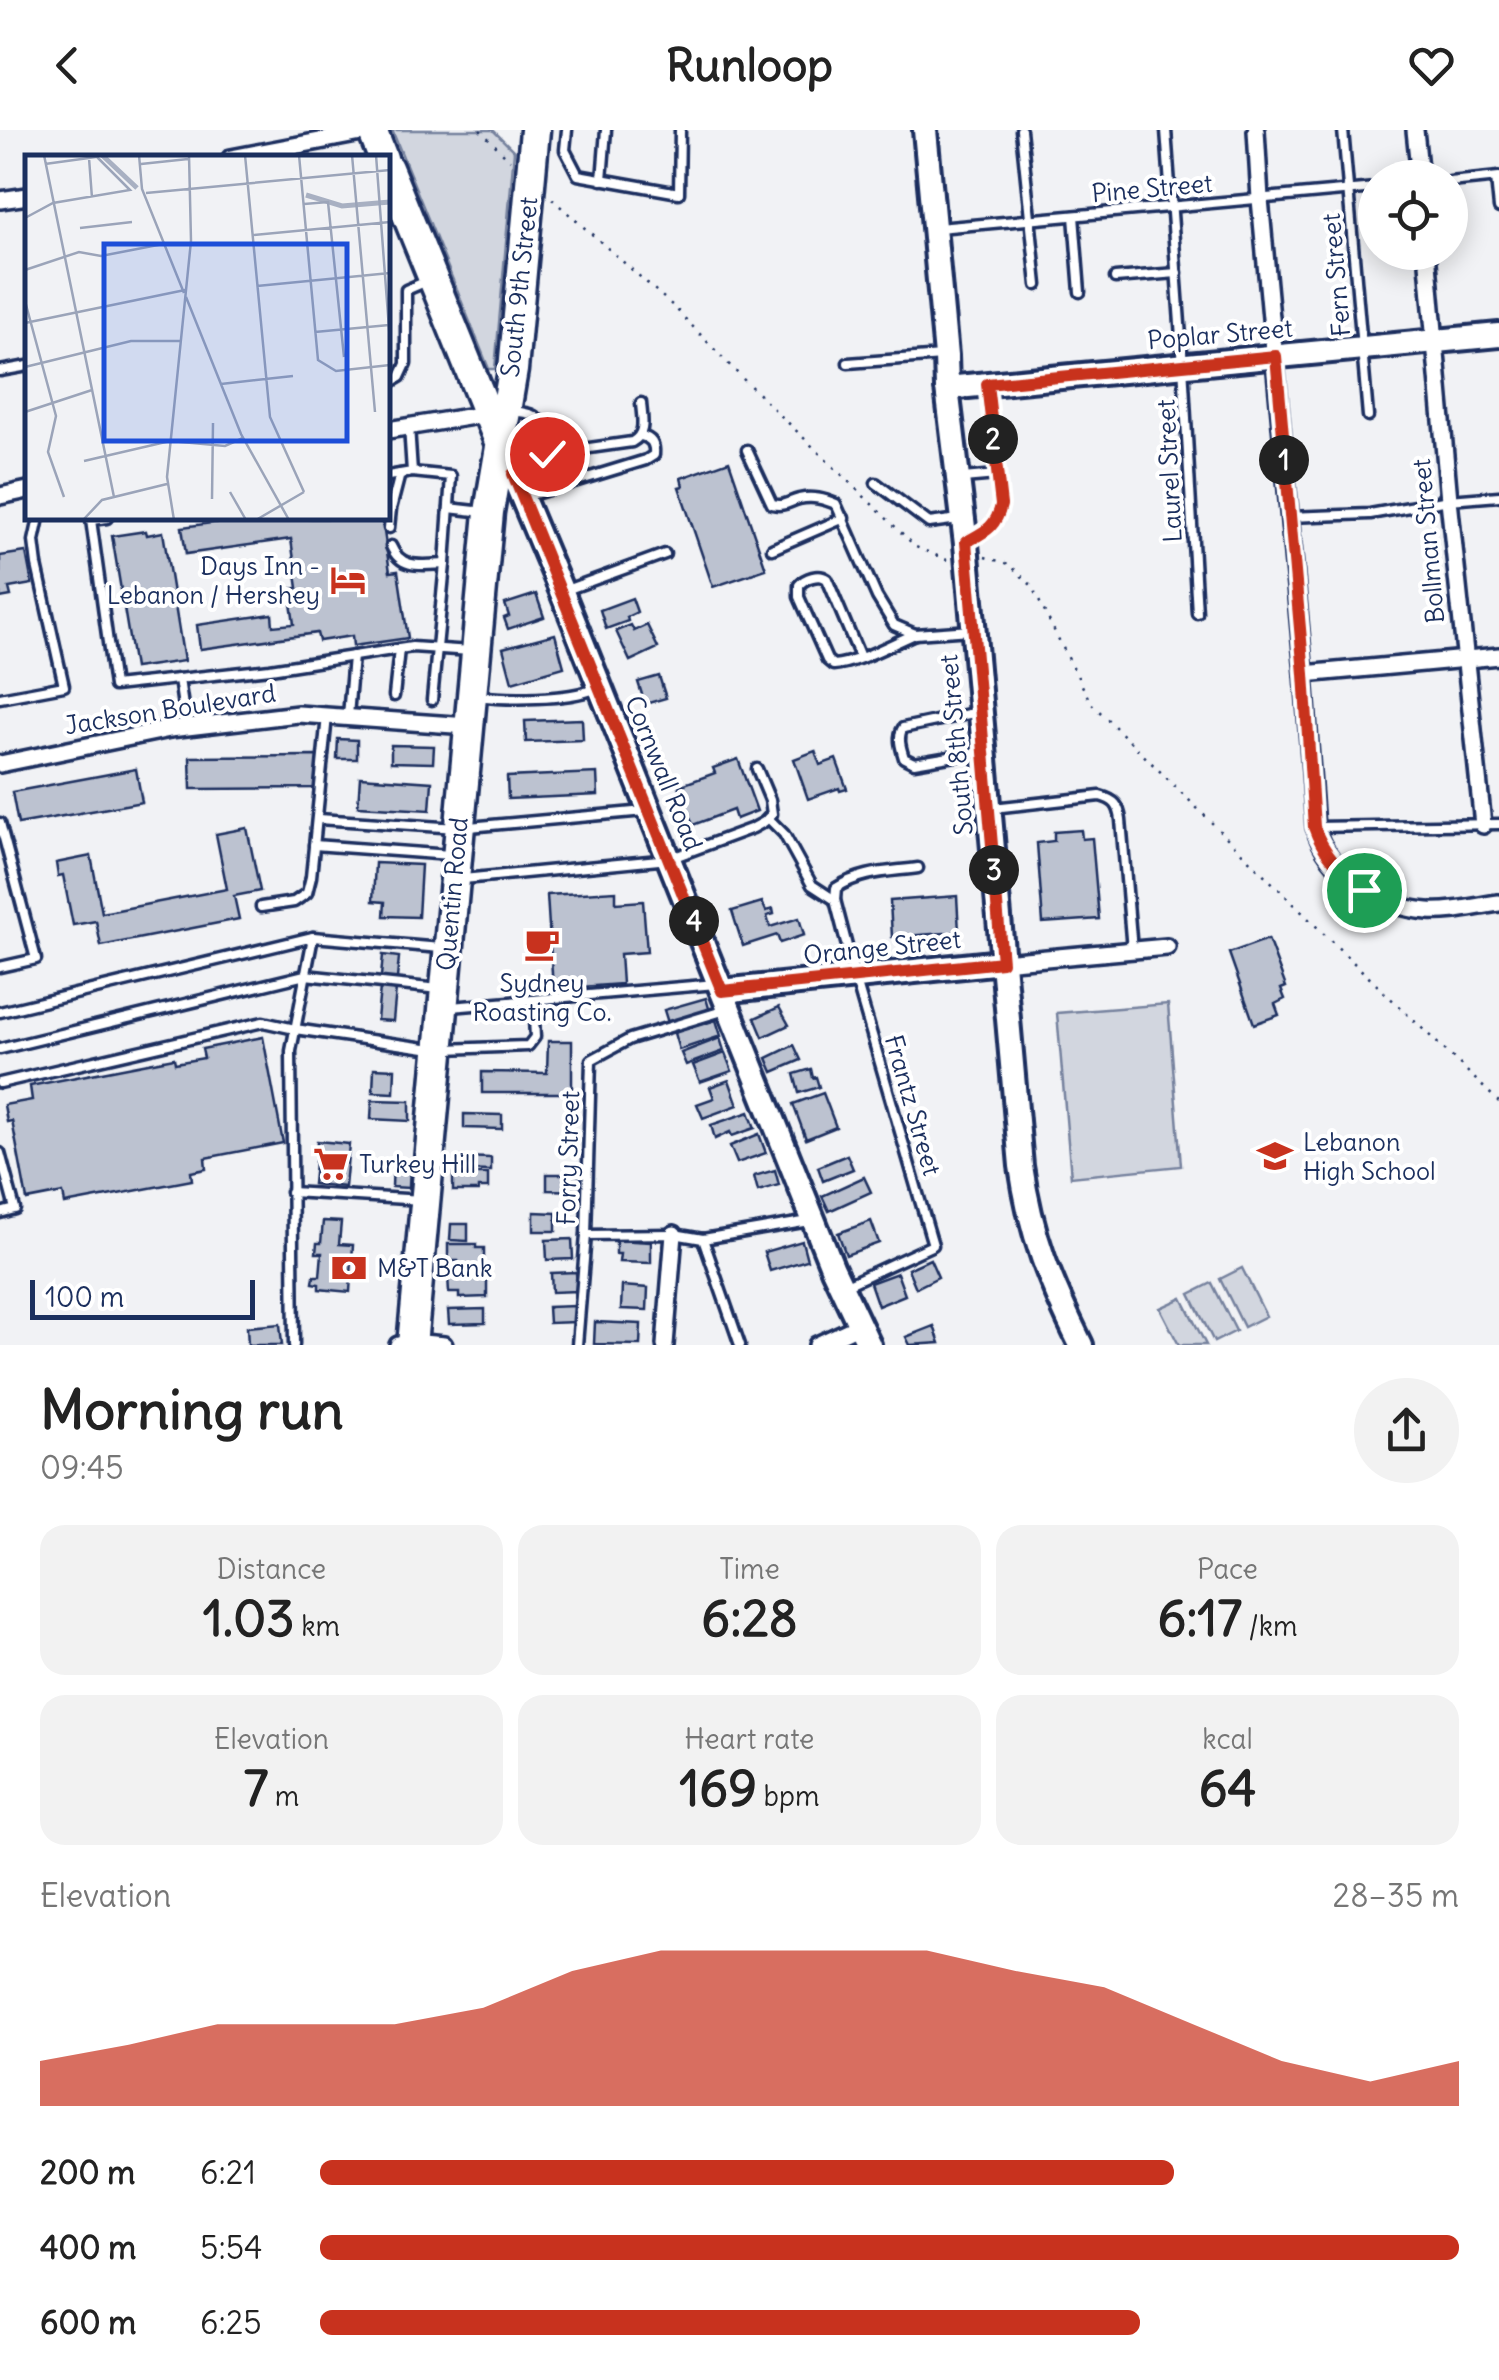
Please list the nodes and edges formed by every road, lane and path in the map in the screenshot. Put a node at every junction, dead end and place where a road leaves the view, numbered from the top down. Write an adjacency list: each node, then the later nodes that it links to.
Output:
1 (372, 130): 15 (street); 16 (highway)
2 (480, 130): 20 (path)
3 (680, 130): 21 (lane)
4 (926, 130): 32 (street, South 8th Street)
5 (1021, 130): 31 (lane)
6 (1166, 130): 28 (lane, Laurel Street)
7 (1256, 130): 26 (street)
8 (1343, 130): 24 (lane, Fern Street)
9 (1414, 130): 17 (street)
10 (567, 132): 11 (lane); 14 (lane)
11 (580, 136)
12 (603, 136): 21 (lane)
13 (534, 138): 14 (lane); 20 (highway, South 9th Street)
14 (565, 150): 21 (lane)
15 (246, 155)
16 (382, 155)
17 (1418, 160)
18 (390, 173): 36 (highway)
19 (1498, 178): 22 (lane); 29 (lane)
20 (530, 180): 52 (highway, South 9th Street); 78 (path)
21 (602, 180)
22 (1468, 180)
23 (1358, 190): 24 (lane, Pine Street)
24 (1349, 191): 26 (lane, Pine Street); 41 (lane, Fern Street)
25 (25, 196): 27 (street)
26 (1260, 199): 28 (lane, Pine Street); 43 (street)
27 (0, 200)
28 (1172, 207): 30 (lane, Pine Street); 34 (lane, Laurel Street)
29 (1499, 208)
30 (1074, 216): 31 (lane, Pine Street); 38 (lane)
31 (1029, 220): 32 (lane, Pine Street); 37 (lane)
32 (933, 228): 42 (street, South 8th Street)
33 (1429, 270): 40 (street, Bollman Street)
34 (1176, 274): 35 (lane); 45 (lane, Laurel Street)
35 (1115, 278)
36 (432, 279): 48 (lane); 52 (highway)
37 (1036, 286)
38 (1080, 292)
39 (1499, 335): 40 (street, Poplar Street)
40 (1436, 341): 41 (street, Poplar Street); 70 (street, Bollman Street)
41 (1361, 348): 43 (street, Poplar Street); 53 (lane, Fern Street)
42 (946, 356): 44 (lane); 50 (street, South 8th Street)
43 (1276, 356): 45 (street, Poplar Street); 73 (street)
44 (848, 363)
45 (1183, 365): 49 (street, Poplar Street); 84 (lane, Laurel Street)
46 (25, 367): 47 (lane)
47 (0, 371)
48 (390, 383)
49 (987, 384): 50 (street, Poplar Street); 62 (lane)
50 (947, 388): 64 (street, South 8th Street)
51 (641, 403): 56 (lane)
52 (497, 412): 54 (street); 58 (lane); 61 (highway, Quentin Road)
53 (1368, 416)
54 (409, 426): 55 (street); 59 (lane)
55 (390, 430)
56 (641, 436): 58 (lane); 69 (lane)
57 (748, 450): 74 (lane)
58 (547, 454): 61 (lane)
59 (412, 472): 60 (lane); 71 (lane)
60 (400, 474): 63 (lane); 77 (lane)
61 (504, 475): 69 (street, Cornwall Road); 72 (highway, Quentin Road)
62 (997, 475): 64 (lane); 78 (lane)
63 (390, 476)
64 (959, 478): 78 (street, South 8th Street)
65 (876, 483): 78 (lane)
66 (25, 491): 67 (street)
67 (0, 496)
68 (1499, 496): 70 (lane)
69 (524, 498): 83 (street, Cornwall Road)
70 (1449, 500): 73 (lane); 93 (street, Bollman Street)
71 (449, 508): 72 (lane); 82 (lane)
72 (488, 512): 89 (highway, Quentin Road)
73 (1288, 517): 94 (street)
74 (844, 518): 80 (lane); 86 (lane)
75 (39, 520): 99 (lane)
76 (91, 520): 95 (lane)
77 (390, 528)
78 (965, 540): 85 (street, South 8th Street); 139 (path)
79 (390, 546): 82 (lane)
80 (772, 549)
81 (666, 554): 83 (lane)
82 (445, 564): 88 (lane)
83 (562, 592): 96 (street, Cornwall Road)
84 (1196, 613)
85 (973, 630): 86 (lane); 101 (street, South 8th Street)
86 (915, 634): 92 (lane)
87 (399, 649): 88 (lane); 90 (lane); 97 (lane)
88 (436, 649): 89 (lane); 100 (lane)
89 (476, 651): 98 (highway, Quentin Road)
90 (353, 656): 95 (lane); 103 (lane)
91 (1499, 656): 93 (street)
92 (860, 657): 92 (lane)
93 (1465, 659): 94 (street); 114 (street, Bollman Street)
94 (1304, 674): 115 (street)
95 (179, 679): 105 (lane)
96 (600, 687): 98 (lane); 110 (street, Cornwall Road)
97 (394, 696)
98 (471, 696): 104 (highway, Quentin Road)
99 (0, 698)
100 (432, 700)
101 (980, 711): 106 (street, South 8th Street); 106 (lane)
102 (327, 716): 103 (street, Jackson Boulevard); 105 (street, Jackson Boulevard); 111 (lane)
103 (348, 718): 104 (street, Jackson Boulevard)
104 (468, 726): 117 (highway, Quentin Road)
105 (186, 727): 107 (street, Jackson Boulevard)
106 (984, 751): 109 (street, South 8th Street)
107 (0, 764)
108 (757, 769): 112 (lane)
109 (989, 808): 126 (lane); 127 (street, South 8th Street)
110 (650, 811): 117 (lane); 118 (street, Cornwall Road)
111 (318, 818): 116 (lane); 117 (lane)
112 (768, 818): 118 (lane); 120 (lane)
113 (0, 822): 128 (lane)
114 (1491, 824): 115 (lane)
115 (1314, 827): 121 (street)
116 (314, 844): 117 (lane); 122 (lane)
117 (456, 855): 118 (lane); 125 (highway, Quentin Road)
118 (669, 859): 131 (street, Cornwall Road)
119 (918, 868): 120 (lane)
120 (835, 900): 130 (lane, Frantz Street)
121 (1499, 903)
122 (261, 907)
123 (312, 937): 125 (lane); 129 (lane); 134 (lane)
124 (1167, 947): 126 (street, Orange Street)
125 (447, 948): 132 (highway, Quentin Road)
126 (1132, 950): 127 (street, Orange Street)
127 (1002, 962): 130 (street, Orange Street); 157 (street, South 8th Street)
128 (0, 967)
129 (305, 976): 132 (lane); 135 (lane); 136 (lane)
130 (855, 978): 131 (street, Orange Street); 148 (lane, Frantz Street)
131 (723, 995): 133 (lane); 144 (street, Cornwall Road); 146 (lane, Forry Street)
132 (442, 999): 133 (lane); 137 (highway, Quentin Road)
133 (533, 1000): 137 (lane)
134 (0, 1012)
135 (295, 1030): 137 (lane); 138 (lane); 141 (lane)
136 (0, 1049)
137 (438, 1049): 142 (highway, Quentin Road)
138 (0, 1083)
139 (1499, 1102)
140 (0, 1153): 143 (lane)
141 (291, 1192): 142 (lane); 151 (lane)
142 (424, 1200): 150 (highway, Quentin Road)
143 (0, 1213)
144 (813, 1220): 147 (lane); 148 (street, Cornwall Road)
145 (674, 1234): 146 (lane); 147 (lane); 154 (street)
146 (586, 1236): 153 (lane, Forry Street)
147 (704, 1239): 155 (lane)
148 (840, 1288): 149 (street, Cornwall Road)
149 (864, 1336): 156 (street)
150 (407, 1344): 152 (street)
151 (294, 1345)
152 (444, 1345)
153 (577, 1345)
154 (665, 1345)
155 (740, 1345)
156 (817, 1345)
157 (1081, 1345)

